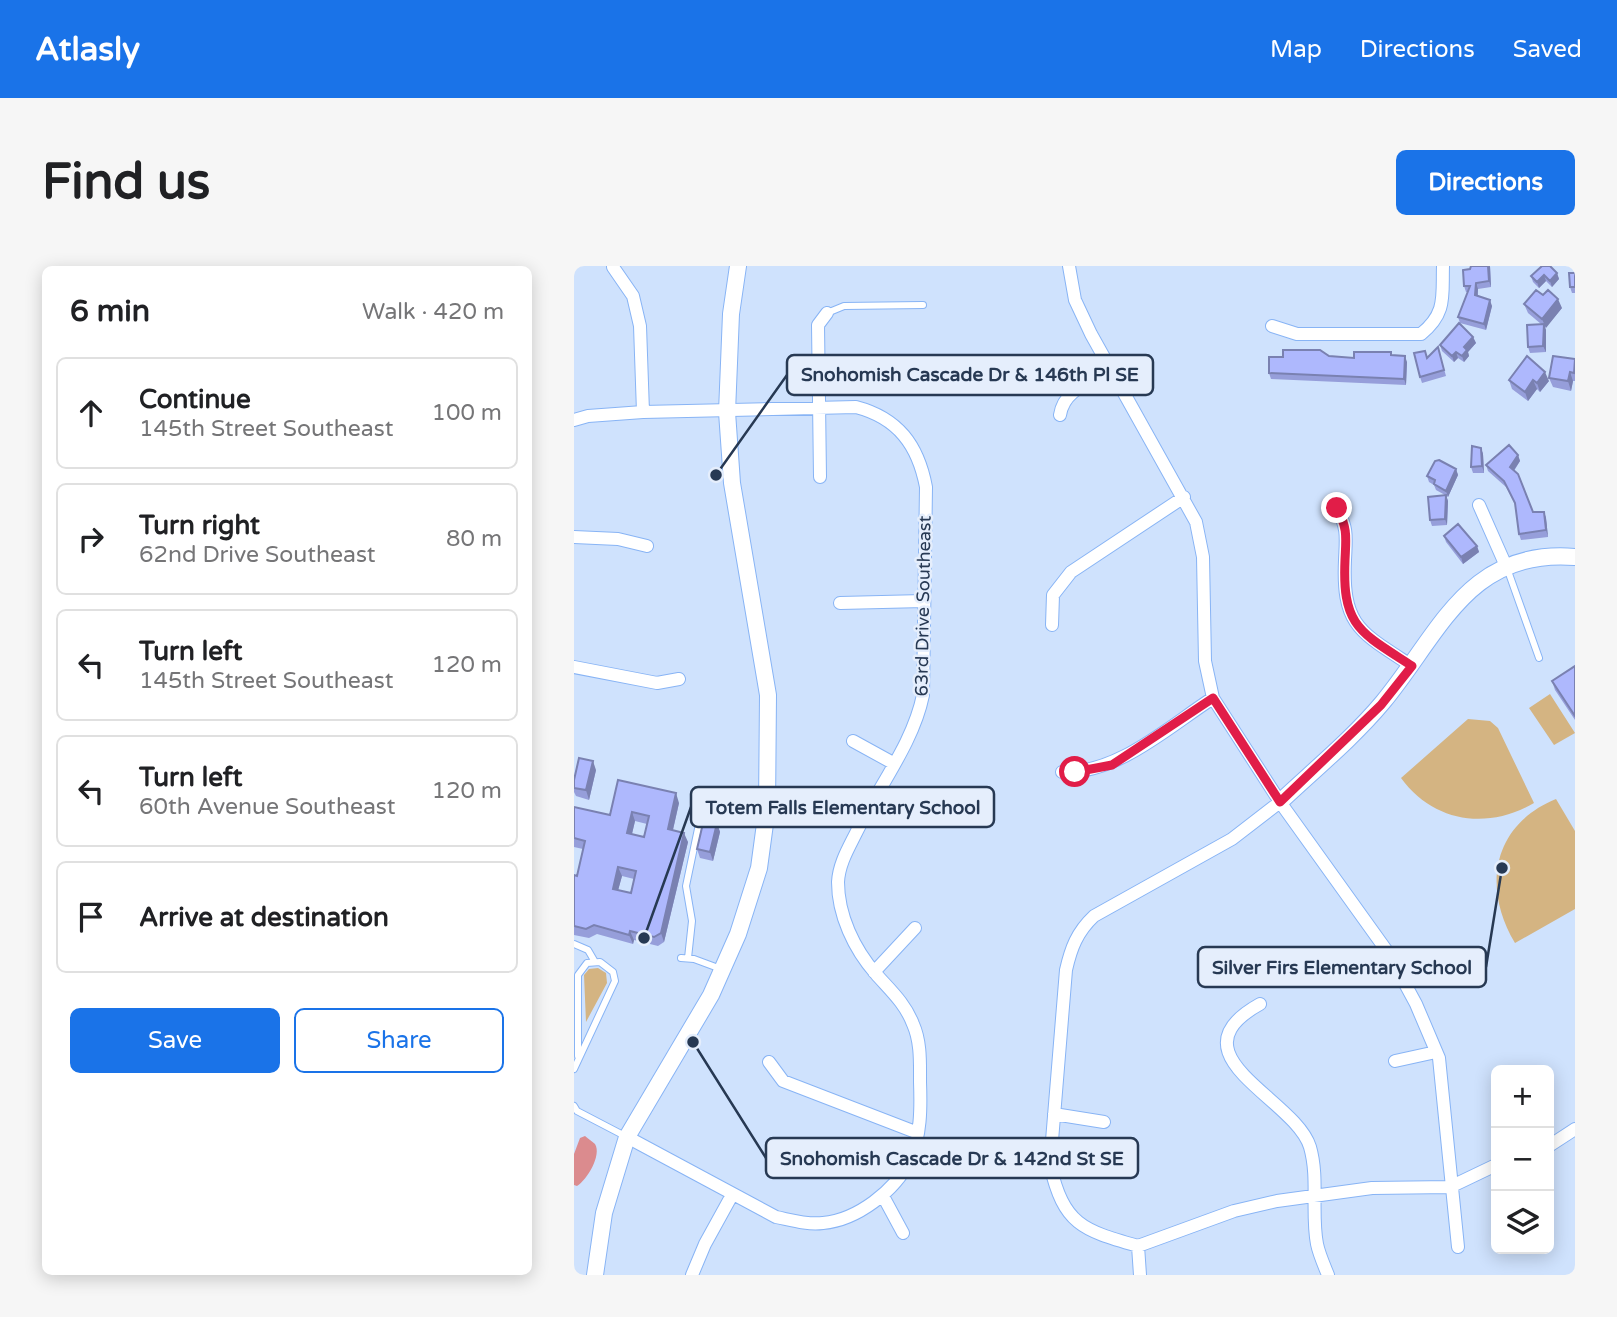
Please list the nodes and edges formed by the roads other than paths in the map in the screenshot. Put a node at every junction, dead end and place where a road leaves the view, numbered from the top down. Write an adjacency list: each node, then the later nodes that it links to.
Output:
1 (738, 266): 11 (street)
2 (1069, 266): 8 (street)
3 (1443, 266): 7 (street)
4 (613, 267): 10 (street)
5 (923, 305): 6 (lane)
6 (827, 313): 9 (street)
7 (1272, 326)
8 (1111, 371): 12 (street); 15 (street)
9 (819, 407): 11 (street); 14 (street); 22 (street, 63rd Drive Southeast)
10 (643, 412): 11 (street); 13 (street)
11 (727, 412): 40 (street)
12 (1060, 415)
13 (574, 420)
14 (820, 477)
15 (1184, 497): 24 (street); 29 (street)
16 (1479, 505): 21 (street)
17 (1337, 508): 26 (street)
18 (574, 537): 19 (street)
19 (647, 546)
20 (1575, 557): 21 (street)
21 (1506, 566): 25 (lane); 26 (street)
22 (924, 601): 23 (street); 31 (street, 63rd Drive Southeast)
23 (840, 603)
24 (1052, 625)
25 (1539, 658)
26 (1412, 666): 33 (street)
27 (574, 667): 28 (street)
28 (679, 679)
29 (1213, 698): 32 (street); 33 (street)
30 (853, 741): 31 (street)
31 (893, 762): 41 (street, 63rd Drive Southeast)
32 (1062, 772)
33 (1280, 802): 43 (street); 49 (street)
34 (700, 819): 40 (lane)
35 (915, 928): 41 (street)
36 (574, 943): 37 (lane)
37 (595, 962): 39 (lane); 44 (lane)
38 (574, 964): 39 (lane)
39 (580, 969): 44 (lane)
40 (723, 969): 53 (street)
41 (874, 972): 52 (street, 63rd Drive Southeast)
42 (1260, 1004): 58 (street)
43 (1436, 1052): 45 (street); 56 (street)
44 (578, 1056): 47 (lane)
45 (1395, 1061)
46 (769, 1062): 52 (street)
47 (574, 1069)
48 (574, 1106): 53 (lane)
49 (1054, 1114): 50 (street); 61 (street)
50 (1104, 1122)
51 (1575, 1129): 54 (street)
52 (918, 1133): 59 (street, 63rd Drive Southeast)
53 (627, 1137): 57 (street); 63 (street)
54 (1554, 1143)
55 (1491, 1167): 56 (street)
56 (1450, 1187): 58 (street); 62 (street)
57 (732, 1195): 59 (street, 63rd Drive Southeast); 64 (street)
58 (1315, 1195): 61 (street); 66 (street)
59 (883, 1196): 60 (street)
60 (903, 1233)
61 (1138, 1246): 65 (street)
62 (1458, 1247)
63 (595, 1275)
64 (692, 1275)
65 (1140, 1275)
66 (1328, 1275)

